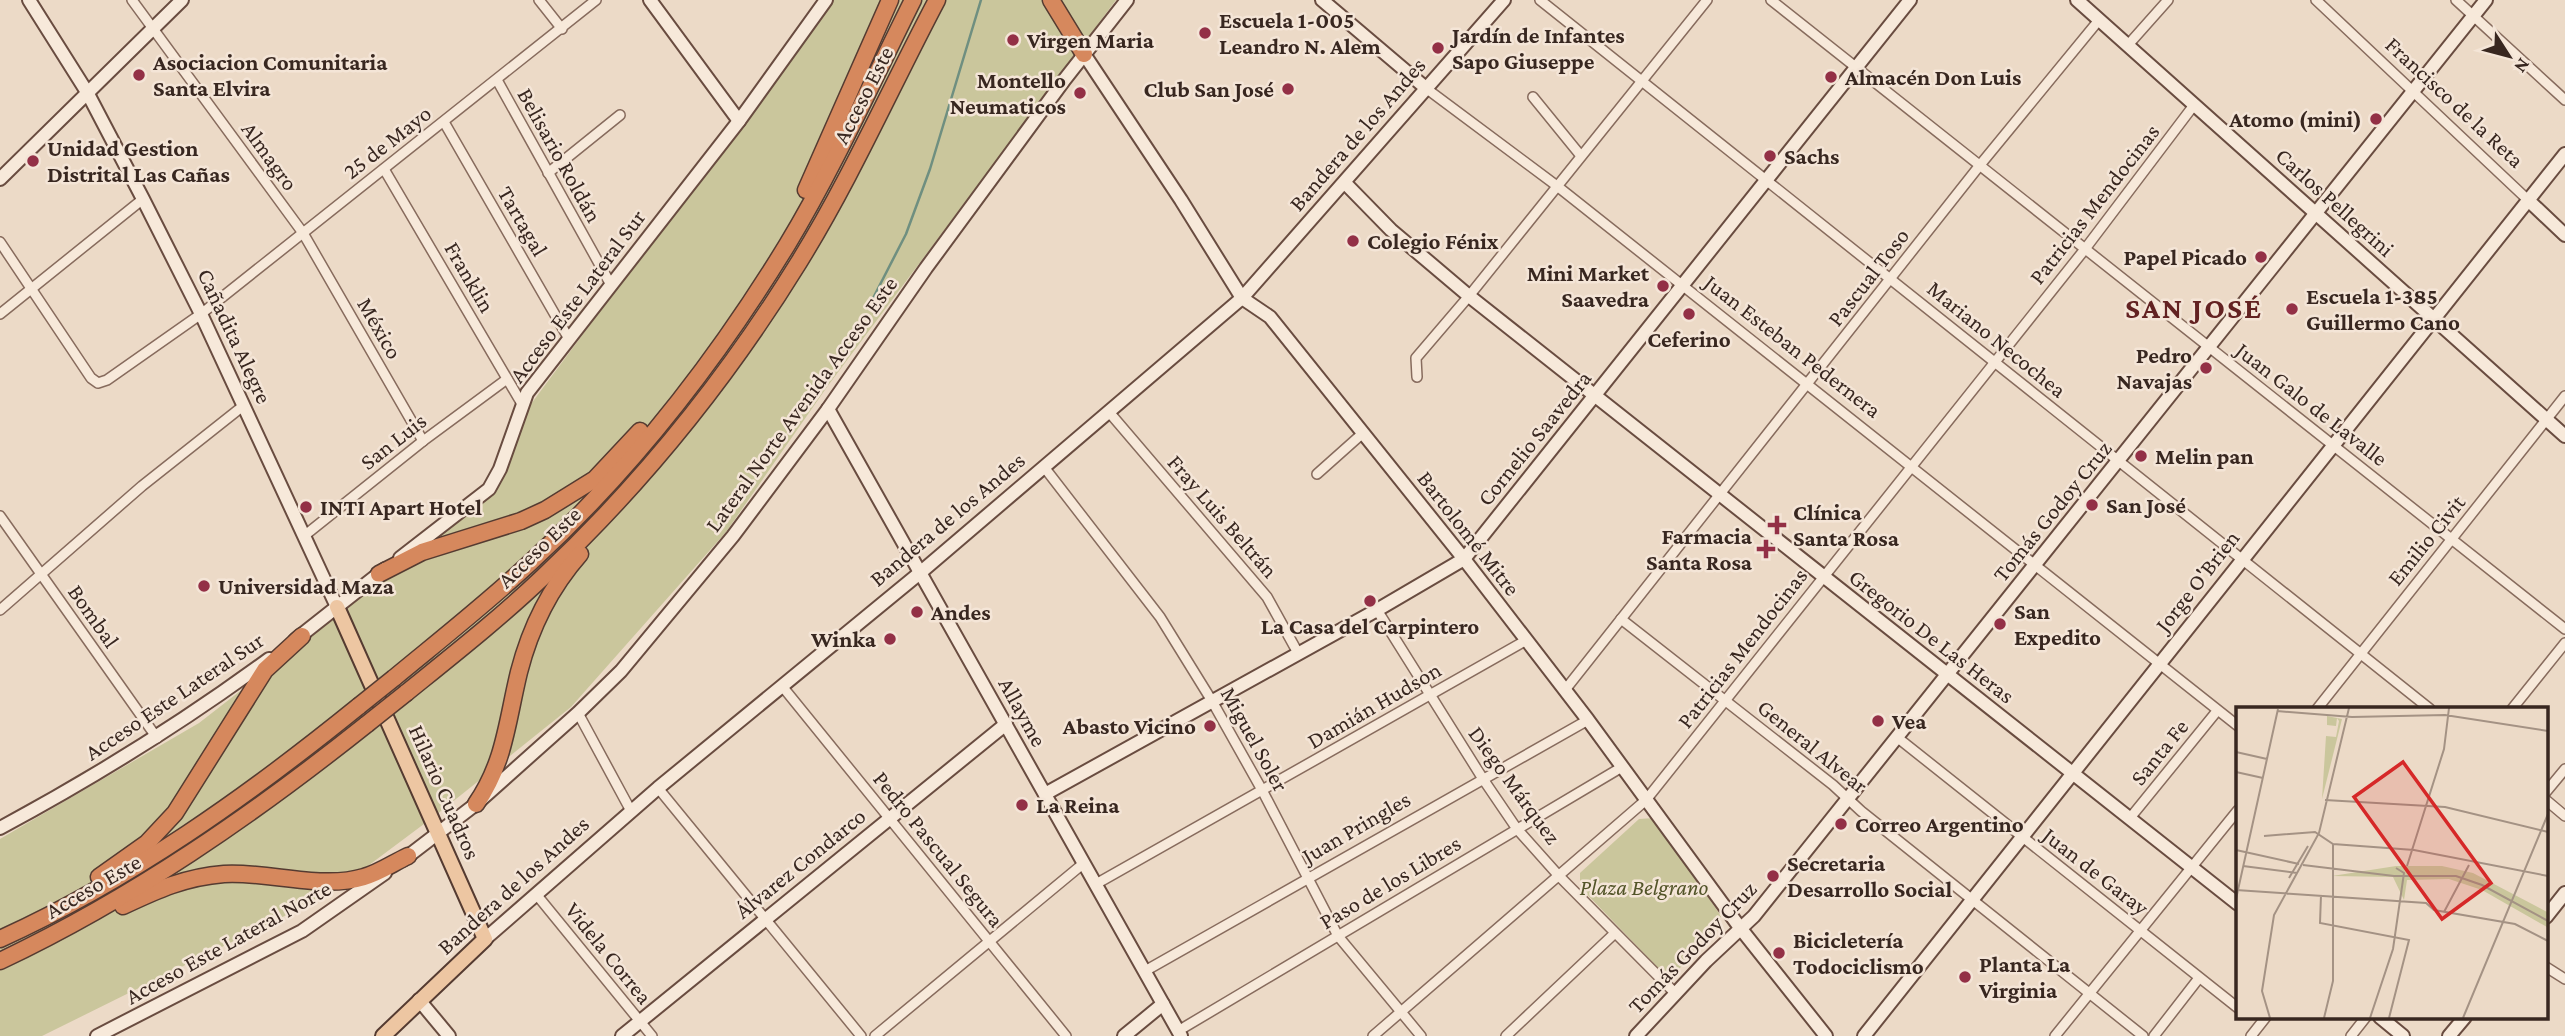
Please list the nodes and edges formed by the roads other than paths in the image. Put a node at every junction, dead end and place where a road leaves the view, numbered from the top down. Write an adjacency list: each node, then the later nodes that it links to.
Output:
1 (29, 0): 35 (street, Cañadita Alegre)
2 (132, 0): 26 (street, Almagro)
3 (181, 0): 26 (street)
4 (538, 0): 27 (street)
5 (596, 0): 27 (street, 25 de Mayo)
6 (650, 0): 40 (street)
7 (826, 0): 40 (street, Acceso Este Lateral Sur)
8 (890, 0): 67 (highway)
9 (913, 0): 67 (highway, Acceso Este)
10 (937, 0): 68 (highway, Acceso Este)
11 (1051, 0): 29 (highway)
12 (1127, 0): 29 (street, Lateral Norte Avenida Acceso Este)
13 (1322, 0): 33 (street, Juan Esteban Pedernera)
14 (1504, 0): 33 (street, Bandera de los Andes)
15 (1540, 0): 32 (street, Mariano Necochea)
16 (1707, 0): 32 (street)
17 (1771, 0): 30 (street, Juan Galo de Lavalle)
18 (1910, 0): 30 (street, Cornelio Saavedra)
19 (2077, 0): 25 (street, Carlos Pellegrini)
20 (2168, 0): 28 (street)
21 (2316, 0): 34 (street, Francisco de la Reta)
22 (2456, 0): 24 (street)
23 (2486, 0): 24 (street, Tomás Godoy Cruz)
24 (2473, 16): 34 (street, Tomás Godoy Cruz); 37 (street)
25 (2099, 20): 28 (street, Carlos Pellegrini); 44 (street, Pascual Toso)
26 (152, 28): 35 (street); 54 (street, Almagro)
27 (562, 29): 31 (street, 25 de Mayo)
28 (2128, 45): 38 (street, Carlos Pellegrini)
29 (1084, 54): 63 (street, Bartolomé Mitre); 80 (street, Lateral Norte Avenida Acceso Este)
30 (1856, 67): 44 (street, Juan Galo de Lavalle); 48 (street, Cornelio Saavedra)
31 (497, 80): 41 (street, 25 de Mayo); 46 (street, Belisario Roldán)
32 (1641, 81): 43 (street); 48 (street, Mariano Necochea)
33 (1427, 89): 49 (street, Bandera de los Andes); 50 (street, Juan Esteban Pedernera)
34 (2413, 91): 52 (street, Francisco de la Reta); 53 (street, Tomás Godoy Cruz)
35 (87, 92): 47 (street); 51 (street, Cañadita Alegre)
36 (1533, 97): 43 (street)
37 (2565, 100)
38 (2194, 105): 53 (street, Carlos Pellegrini); 57 (street, Patricias Mendocinas)
39 (620, 115): 46 (street)
40 (739, 121): 59 (street, Acceso Este Lateral Sur)
41 (444, 122): 45 (street, 25 de Mayo); 69 (street, Tartagal)
42 (2565, 153): 52 (street, Jorge O'Brien)
43 (1581, 156): 50 (street)
44 (1980, 165): 57 (street, Juan Galo de Lavalle); 58 (street, Pascual Toso)
45 (384, 169): 54 (street, 25 de Mayo); 74 (street, Franklin)
46 (548, 173): 59 (street, Belisario Roldán)
47 (0, 179)
48 (1766, 180): 58 (street, Mariano Necochea); 60 (street, Cornelio Saavedra)
49 (1345, 183): 62 (street, Gregorio De Las Heras); 63 (street, Bandera de los Andes)
50 (1557, 186): 60 (street, Juan Esteban Pedernera); 62 (street)
51 (143, 199): 61 (street); 65 (street, Cañadita Alegre)
52 (2528, 200): 55 (street, Francisco de la Reta); 66 (street, Jorge O'Brien)
53 (2315, 213): 66 (street, Carlos Pellegrini); 70 (street, Tomás Godoy Cruz)
54 (303, 233): 65 (street, 25 de Mayo); 85 (street, México)
55 (2565, 235)
56 (0, 242): 61 (street)
57 (2085, 249): 70 (street, Juan Galo de Lavalle); 72 (street, Patricias Mendocinas)
58 (1891, 279): 72 (street, Mariano Necochea); 75 (street, Pascual Toso)
59 (611, 285): 69 (street, Acceso Este Lateral Sur)
60 (1682, 285): 75 (street, Juan Esteban Pedernera); 76 (street, Cornelio Saavedra)
61 (32, 288): 64 (street); 65 (street, 25 de Mayo)
62 (1469, 296): 73 (street); 76 (street, Gregorio De Las Heras)
63 (1242, 298): 81 (street, Bandera de los Andes); 83 (street, Bartolomé Mitre)
64 (0, 314)
65 (201, 314): 79 (street, Cañadita Alegre)
66 (2432, 318): 82 (street, Carlos Pellegrini); 86 (street, Jorge O'Brien)
67 (735, 322): 71 (highway, Acceso Este)
68 (750, 338): 141 (highway); 164 (highway, Acceso Este, bridge)
69 (569, 339): 78 (street, Acceso Este Lateral Sur)
70 (2210, 347): 86 (street, Juan Galo de Lavalle); 87 (street, Tomás Godoy Cruz)
71 (712, 356): 99 (highway); 162 (highway, Acceso Este, bridge)
72 (1994, 363): 87 (street, Mariano Necochea); 88 (street, Patricias Mendocinas)
73 (1417, 377)
74 (507, 379): 78 (street, Franklin); 85 (street, San Luis)
75 (1808, 384): 88 (street, Juan Esteban Pedernera); 91 (street, Pascual Toso)
76 (1595, 396): 91 (street, Gregorio De Las Heras); 95 (street, Cornelio Saavedra)
77 (2565, 396): 82 (street, Emilio Civit)
78 (522, 404): 99 (street, Acceso Este Lateral Sur)
79 (243, 407): 93 (street, Cañadita Alegre); 100 (street)
80 (828, 409): 98 (street, Allayme); 124 (street, Lateral Norte Avenida Acceso Este)
81 (1109, 412): 89 (street, Bandera de los Andes); 110 (street, Fray Luis Beltrán)
82 (2547, 419): 84 (street, Carlos Pellegrini); 94 (street, Emilio Civit)
83 (1363, 433): 90 (street); 95 (street, Bartolomé Mitre)
84 (2565, 436)
85 (423, 441): 93 (street, San Luis)
86 (2332, 444): 94 (street, Juan Galo de Lavalle); 96 (street, Jorge O'Brien)
87 (2119, 461): 96 (street, Mariano Necochea); 97 (street, Tomás Godoy Cruz)
88 (1912, 466): 97 (street, Juan Esteban Pedernera); 101 (street, Patricias Mendocinas)
89 (1044, 467): 98 (street, Bandera de los Andes); 119 (street, Miguel Soler)
90 (1317, 474)
91 (1719, 496): 101 (street, Gregorio De Las Heras); 105 (street, Pascual Toso)
92 (0, 516): 100 (street, Bombal)
93 (304, 536): 102 (street, Cañadita Alegre)
94 (2452, 539): 106 (street, Juan Galo de Lavalle); 111 (street, Emilio Civit)
95 (1464, 559): 104 (street, Cornelio Saavedra); 108 (street, Bartolomé Mitre)
96 (2241, 559): 111 (street, Mariano Necochea); 112 (street, Jorge O'Brien)
97 (2036, 565): 112 (street, Juan Esteban Pedernera); 113 (street, Tomás Godoy Cruz)
98 (921, 572): 114 (street, Bandera de los Andes); 126 (street, Allayme)
99 (379, 574): 102 (street, Acceso Este Lateral Sur)
100 (41, 575): 103 (street); 128 (street, Bombal)
101 (1822, 578): 113 (street, Gregorio De Las Heras); 117 (street, Patricias Mendocinas)
102 (337, 607): 107 (street, Acceso Este Lateral Sur); 118 (main road, Cañadita Alegre)
103 (0, 610)
104 (1377, 610): 110 (street, Cornelio Saavedra); 116 (street, Diego Márquez)
105 (1621, 619): 115 (street, Pascual Toso); 117 (street, General Alvear)
106 (2565, 629)
107 (302, 636): 128 (street, Acceso Este Lateral Sur); 162 (highway)
108 (1525, 641): 115 (street, Bartolomé Mitre); 116 (street, Damián Hudson)
109 (2565, 643): 122 (street)
110 (1298, 653): 119 (street, Cornelio Saavedra)
111 (2360, 654): 120 (street, Emilio Civit); 121 (street, Mariano Necochea)
112 (2158, 664): 123 (street, Juan Esteban Pedernera); 132 (street, Jorge O'Brien)
113 (1948, 676): 129 (street, Tomás Godoy Cruz); 132 (street, Gregorio De Las Heras)
114 (782, 686): 134 (street, Bandera de los Andes); 145 (street, Pedro Pascual Segura)
115 (1565, 690): 125 (street, Bartolomé Mitre)
116 (1430, 695): 133 (street, Diego Márquez); 135 (street, Damián Hudson)
117 (1726, 700): 138 (street, Patricias Mendocinas); 139 (street, General Alvear)
118 (380, 701): 149 (main road, Hilario Cuadros)
119 (1212, 701): 135 (street, Miguel Soler); 137 (street, Cornelio Saavedra)
120 (2319, 707)
121 (2427, 707)
122 (2514, 707)
123 (2217, 711): 127 (street, Juan Esteban Pedernera); 146 (street, Santa Fe)
124 (578, 713): 141 (street, Lateral Norte Avenida Acceso Este); 142 (street)
125 (1588, 720): 130 (street, Bartolomé Mitre); 133 (street, Juan Pringles)
126 (1006, 724): 137 (street, Allayme); 145 (street, Álvarez Condarco)
127 (2236, 725)
128 (157, 738): 147 (street, Acceso Este Lateral Sur)
129 (1898, 738): 139 (street, Tomás Godoy Cruz); 150 (street, Juan de Garay)
130 (1622, 767): 138 (street, Bartolomé Mitre); 148 (street, Paso de los Libres)
131 (2565, 769): 136 (street)
132 (2071, 773): 146 (street, Gregorio De Las Heras); 150 (street, Jorge O'Brien)
133 (1483, 779): 148 (street, Diego Márquez); 155 (street, Juan Pringles)
134 (658, 788): 142 (street, Bandera de los Andes); 163 (street)
135 (1262, 790): 155 (street, Miguel Soler); 156 (street, Damián Hudson)
136 (2548, 790)
137 (1045, 794): 152 (street, Allayme)
138 (1646, 800): 154 (street, Patricias Mendocinas); 165 (street, Bartolomé Mitre)
139 (1849, 800): 159 (street, General Alvear); 165 (street, Tomás Godoy Cruz)
140 (2548, 802): 144 (street)
141 (476, 804): 149 (street, Acceso Este Lateral Norte)
142 (631, 811): 158 (street, Bandera de los Andes)
143 (2236, 813): 153 (street)
144 (2565, 816)
145 (889, 818): 163 (street, Álvarez Condarco); 171 (street, Pedro Pascual Segura)
146 (2130, 818): 153 (street, Gregorio De Las Heras)
147 (0, 828)
148 (1517, 829): 154 (street, Diego Márquez); 168 (street, Paso de los Libres)
149 (438, 833): 151 (street, Acceso Este Lateral Norte); 170 (main road, Hilario Cuadros)
150 (2021, 836): 159 (street, Jorge O'Brien); 166 (street, Juan de Garay)
151 (408, 856): 164 (highway); 189 (street, Acceso Este Lateral Norte)
152 (1084, 863): 156 (street, Allayme); 171 (street)
153 (2191, 869): 160 (street, Gregorio De Las Heras); 166 (street)
154 (1559, 876): 167 (street, Diego Márquez); 182 (street, Patricias Mendocinas)
155 (1309, 878): 168 (street, Miguel Soler); 174 (street, Juan Pringles)
156 (1096, 884): 174 (street, Allayme)
157 (2565, 893): 161 (street)
158 (536, 894): 170 (street, Bandera de los Andes); 186 (street, Videla Correa)
159 (1971, 899): 178 (street, General Alvear); 203 (street, Jorge O'Brien)
160 (2236, 903)
161 (2548, 914)
162 (48, 915): 169 (highway, Acceso Este)
163 (766, 919): 186 (street, Álvarez Condarco); 194 (street)
164 (74, 924): 172 (highway, Acceso Este)
165 (1741, 929): 177 (street, Tomás Godoy Cruz); 202 (street, Bartolomé Mitre)
166 (2141, 929): 175 (street, Juan de Garay); 178 (street)
167 (1615, 933): 177 (street, Diego Márquez); 200 (street)
168 (1338, 936): 182 (street, Miguel Soler); 188 (street, Paso de los Libres)
169 (2, 938)
170 (485, 939): 179 (main road, Bandera de los Andes)
171 (989, 942): 195 (street); 196 (street, Pedro Pascual Segura)
172 (0, 963)
173 (2548, 968): 176 (street)
174 (1145, 971): 180 (street, Allayme)
175 (2199, 978): 181 (street, Juan de Garay); 206 (street)
176 (2565, 979)
177 (1675, 993): 201 (street, Tomás Godoy Cruz)
178 (2089, 993): 204 (street); 205 (street, General Alvear)
179 (419, 1000): 190 (main road, Bandera de los Andes); 191 (street)
180 (1163, 1004): 188 (street, Allayme); 197 (street)
181 (2236, 1006)
182 (1401, 1012): 198 (street, Patricias Mendocinas); 199 (street, Miguel Soler)
183 (2365, 1018): 208 (street)
184 (2381, 1018): 209 (street)
185 (2464, 1018): 210 (street)
186 (640, 1021): 192 (street, Álvarez Condarco); 193 (street, Videla Correa)
187 (2263, 1021): 207 (street)
188 (1179, 1033)
189 (97, 1036)
190 (383, 1036)
191 (449, 1036)
192 (622, 1036)
193 (652, 1036)
194 (861, 1036)
195 (875, 1036)
196 (1066, 1036)
197 (1124, 1036)
198 (1373, 1036)
199 (1421, 1036)
200 (1506, 1036)
201 (1636, 1036)
202 (1826, 1036)
203 (1864, 1036)
204 (2055, 1036)
205 (2143, 1036)
206 (2154, 1036)
207 (2251, 1036)
208 (2351, 1036)
209 (2403, 1036)
210 (2449, 1036)

